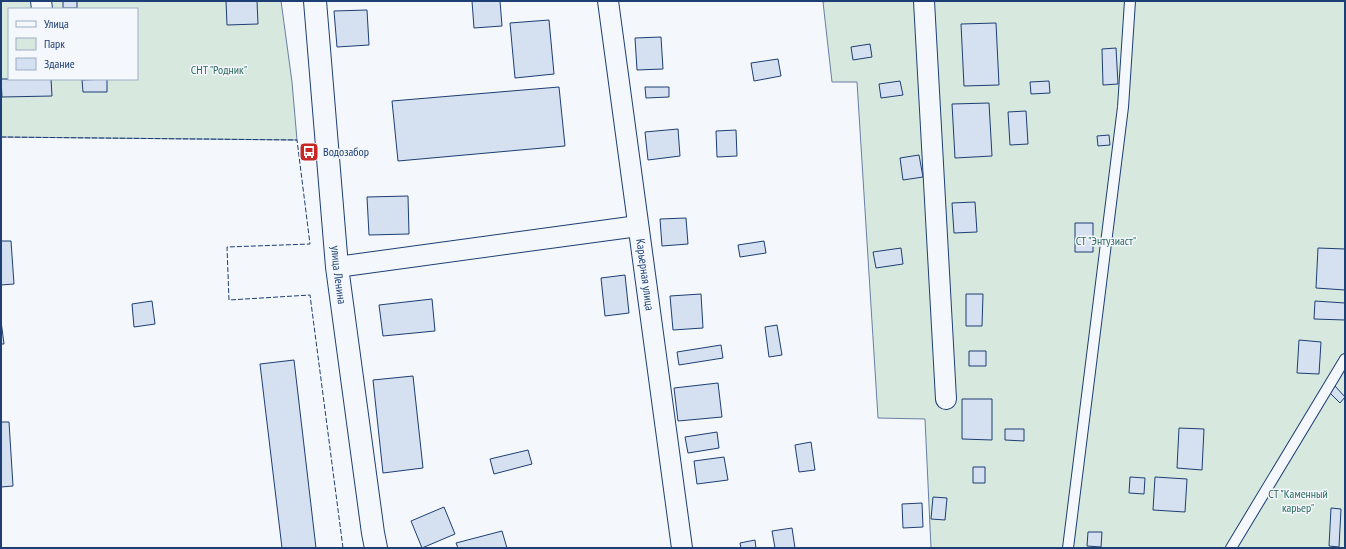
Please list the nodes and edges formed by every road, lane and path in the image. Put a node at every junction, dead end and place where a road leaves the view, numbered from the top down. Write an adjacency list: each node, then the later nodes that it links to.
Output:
1 (315, 1): 6 (street, улица Ленина)
2 (608, 1): 5 (street, Карьерная улица)
3 (924, 1): 8 (street)
4 (1130, 1): 11 (lane)
5 (638, 226): 6 (street); 10 (street, Карьерная улица)
6 (338, 267): 9 (street, улица Ленина)
7 (1345, 359): 12 (lane)
8 (946, 399)
9 (376, 548)
10 (682, 548)
11 (1068, 548)
12 (1231, 548)

